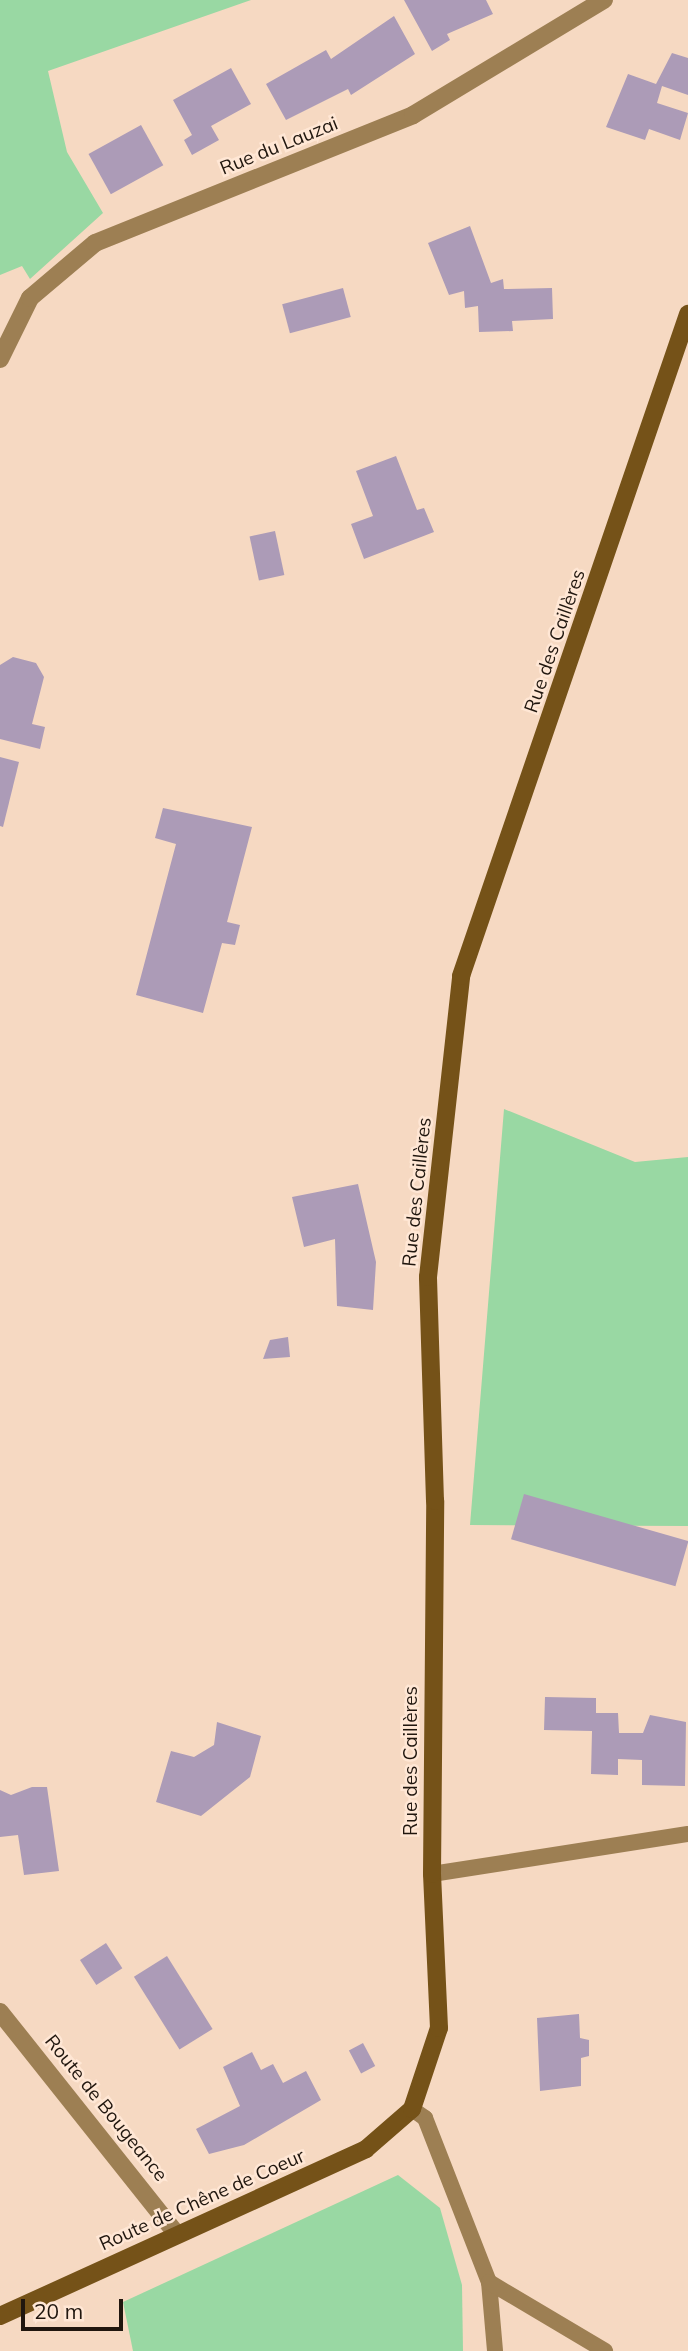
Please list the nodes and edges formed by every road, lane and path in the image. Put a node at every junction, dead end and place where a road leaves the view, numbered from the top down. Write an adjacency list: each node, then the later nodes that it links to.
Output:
1 (604, 0): 3 (street, Rue du Lauzai)
2 (688, 314): 5 (street, Rue des Caillères)
3 (0, 359)
4 (688, 1834): 5 (lane)
5 (432, 1874): 7 (street, Rue des Caillères)
6 (0, 2012): 8 (street, Route de Bougeance)
7 (412, 2109): 8 (street, Route de Chêne de Coeur); 9 (lane)
8 (176, 2233): 10 (street, Route de Chêne de Coeur)
9 (489, 2282): 11 (lane); 12 (lane)
10 (0, 2316)
11 (495, 2351)
12 (605, 2351)

